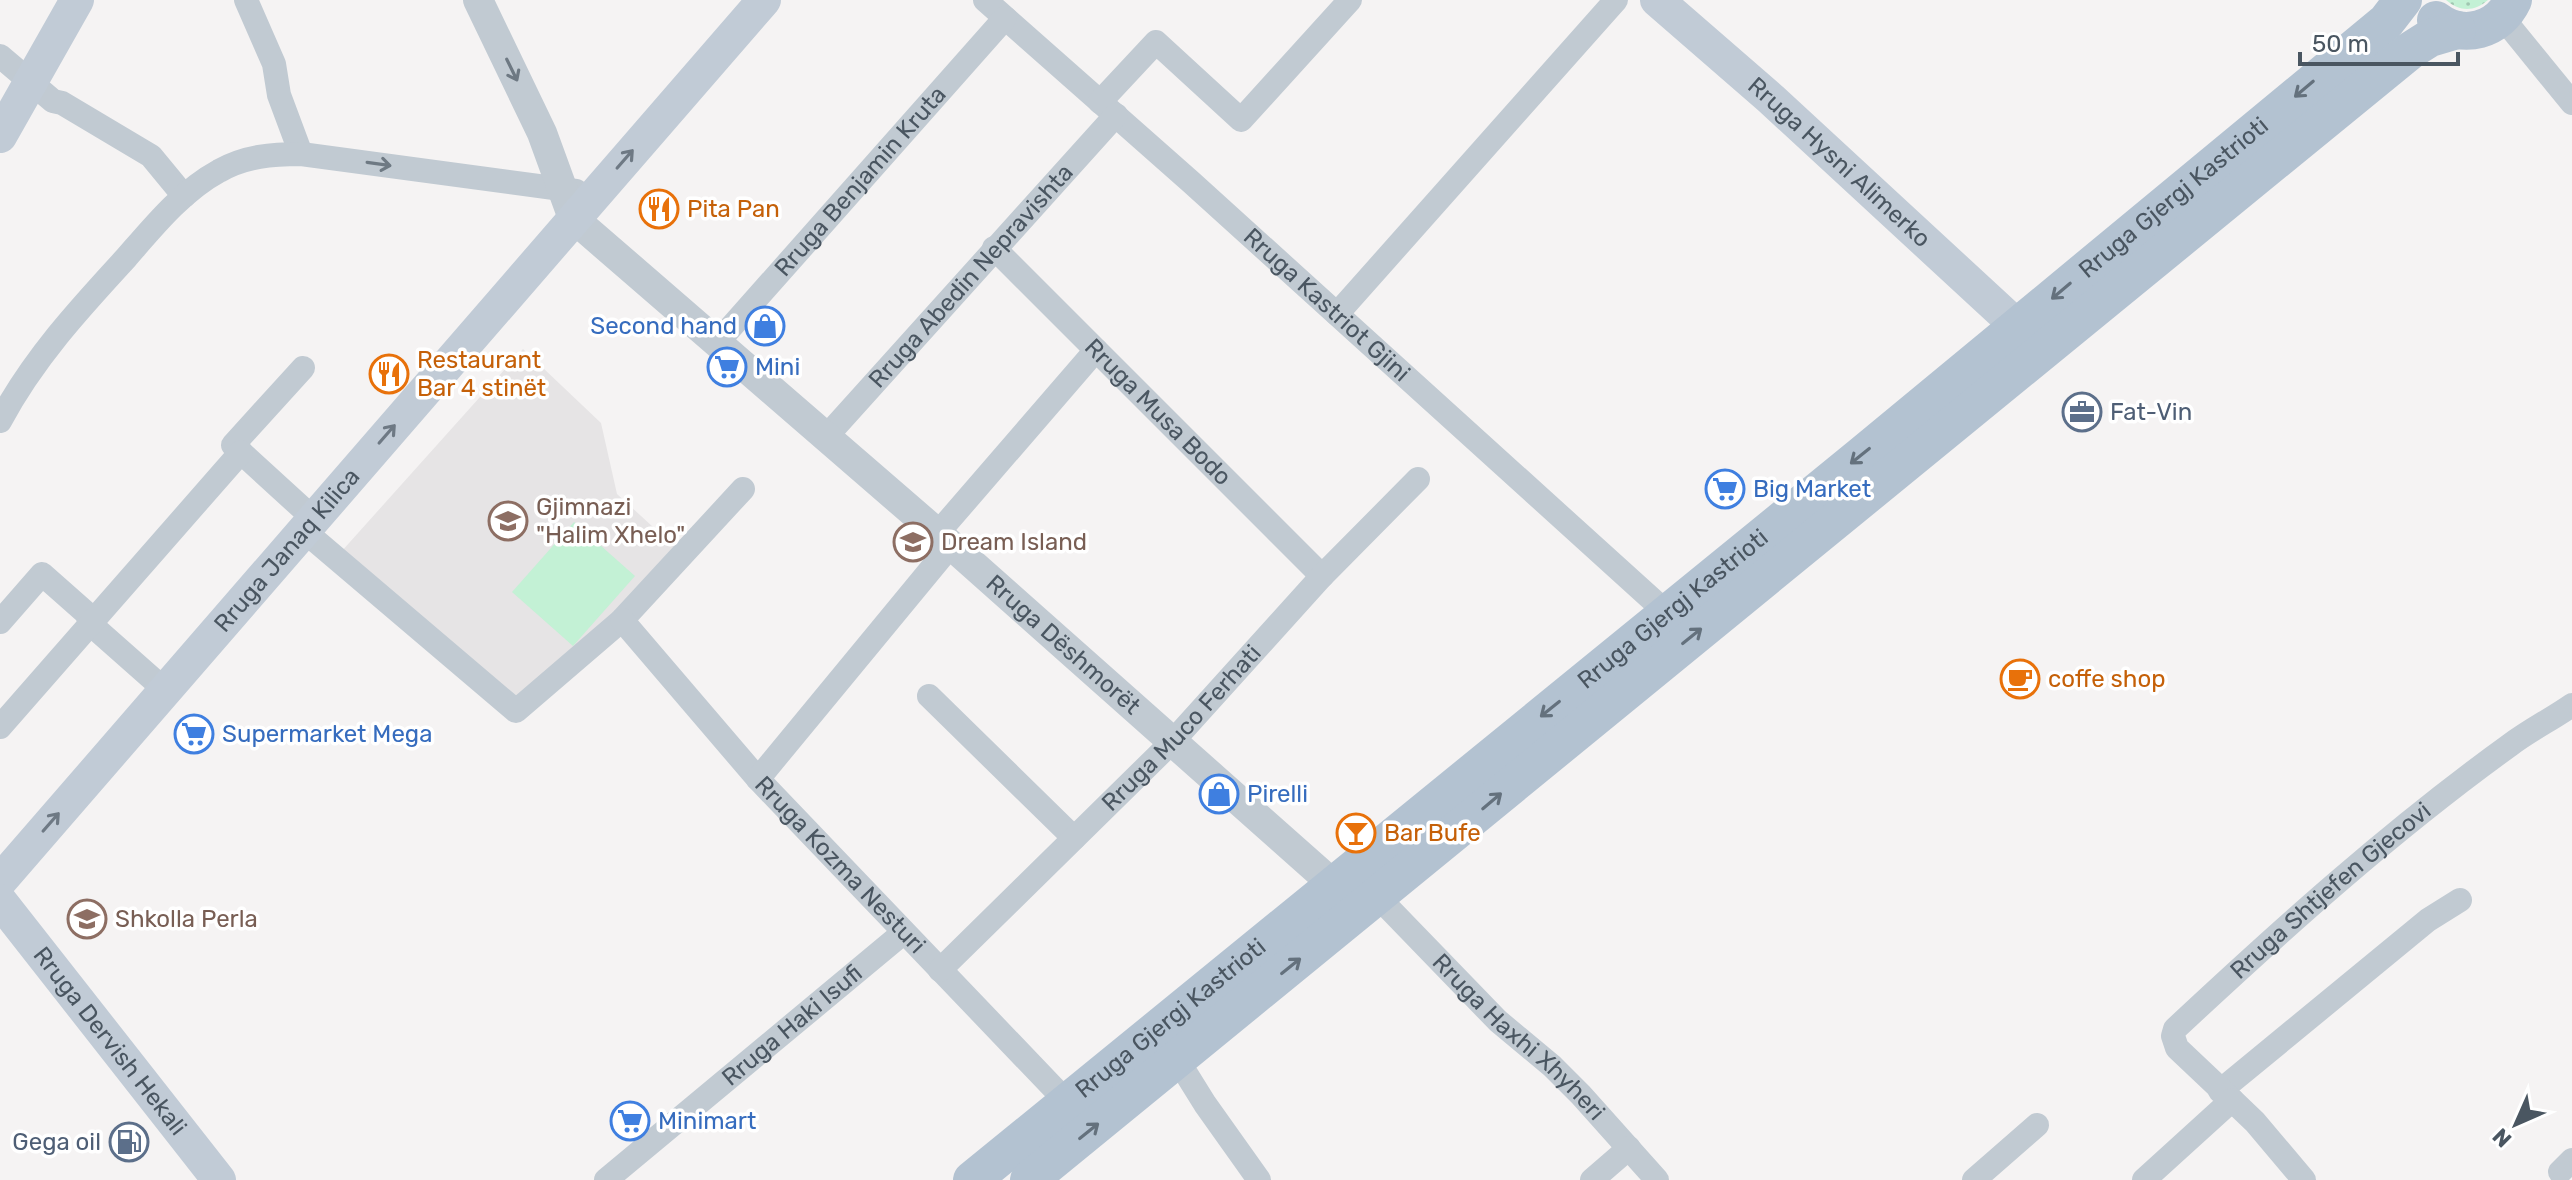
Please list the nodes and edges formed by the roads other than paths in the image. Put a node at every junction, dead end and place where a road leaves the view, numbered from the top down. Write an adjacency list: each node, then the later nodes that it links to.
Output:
1 (77, 0): 15 (main road)
2 (246, 0): 19 (street)
3 (478, 0): 21 (street, one-way to 21)
4 (764, 0): 21 (main road, Rruga Janaq Kilica, one-way to 4)
5 (985, 0): 12 (street, Rruga Kastriot Gjini)
6 (1350, 0): 17 (street, Rruga Abedin Nepravishta)
7 (1616, 0): 23 (street)
8 (1657, 0): 24 (main road, Rruga Hysni Alimerko)
9 (2403, 0): 24 (main road, Rruga Gjergj Kastrioti, one-way to 24)
10 (2421, 0): 13 (main road)
11 (2507, 9): 13 (main road, Rruga Gjergj Kastrioti); 16 (street)
12 (1005, 18): 17 (street, Rruga Kastriot Gjini); 25 (street, Rruga Benjamin Kruta)
13 (2457, 30): 49 (main road, Rruga Gjergj Kastrioti, one-way to 13)
14 (0, 56): 15 (street)
15 (31, 83): 18 (main road); 20 (street)
16 (2572, 103)
17 (1108, 108): 22 (street, Rruga Abedin Nepravishta); 23 (street, Rruga Kastriot Gjini)
18 (0, 136)
19 (301, 154): 20 (street); 21 (street, one-way to 21)
20 (184, 196): 28 (street)
21 (577, 200): 25 (street, Rruga Dëshmorët); 33 (main road, Rruga Janaq Kilica, one-way to 21)
22 (994, 248): 26 (street, Rruga Musa Bodo); 29 (street, Rruga Abedin Nepravishta)
23 (1337, 314): 36 (street, Rruga Kastriot Gjini)
24 (2017, 326): 36 (main road, Rruga Gjergj Kastrioti, one-way to 36)
25 (717, 343): 29 (street, Rruga Dëshmorët)
26 (1096, 350): 34 (street); 35 (street, Rruga Musa Bodo)
27 (303, 368): 30 (street)
28 (0, 421)
29 (825, 438): 34 (street, Rruga Dëshmorët)
30 (241, 452): 33 (street); 39 (street)
31 (1418, 479): 35 (street, Rruga Muco Ferhati)
32 (743, 489): 37 (street)
33 (308, 524): 37 (street); 40 (main road, Rruga Janaq Kilica)
34 (944, 540): 44 (street, Rruga Dëshmorët); 45 (street)
35 (1322, 576): 44 (street, Rruga Muco Ferhati)
36 (1667, 613): 48 (main road, Rruga Gjergj Kastrioti, one-way to 48)
37 (622, 620): 45 (street, Rruga Kozma Nesturi)
38 (0, 622): 39 (street)
39 (92, 622): 40 (street); 43 (street)
40 (165, 690): 47 (main road, Rruga Janaq Kilica, one-way to 40)
41 (929, 696): 46 (street)
42 (2572, 705): 55 (street, Rruga Shtjefen Gjecovi)
43 (0, 727)
44 (1173, 741): 46 (street, Rruga Muco Ferhati); 48 (street, Rruga Dëshmorët)
45 (758, 779): 52 (street, Rruga Kozma Nesturi)
46 (1074, 838): 53 (street, Rruga Muco Ferhati)
47 (0, 881)
48 (1334, 885): 56 (main road, Rruga Gjergj Kastrioti)
49 (1377, 896): 54 (main road, Rruga Gjergj Kastrioti, one-way to 49); 58 (street, Rruga Haxhi Xhyheri)
50 (2460, 900): 55 (street)
51 (0, 901): 59 (main road, Rruga Dervish Hekali)
52 (903, 933): 53 (street, Rruga Kozma Nesturi); 60 (street, Rruga Haki Isufi)
53 (940, 970): 56 (street, Rruga Kozma Nesturi)
54 (1177, 1059): 62 (main road, Rruga Gjergj Kastrioti, one-way to 54); 63 (street)
55 (2226, 1095): 67 (street); 68 (street)
56 (1067, 1102): 61 (main road, Rruga Gjergj Kastrioti)
57 (2037, 1125): 66 (street)
58 (1629, 1148): 64 (street); 65 (street, Rruga Haxhi Xhyheri)
59 (219, 1180)
60 (606, 1180)
61 (972, 1180)
62 (1029, 1180)
63 (1259, 1180)
64 (1592, 1180)
65 (1657, 1180)
66 (1974, 1180)
67 (2144, 1180)
68 (2304, 1180)

